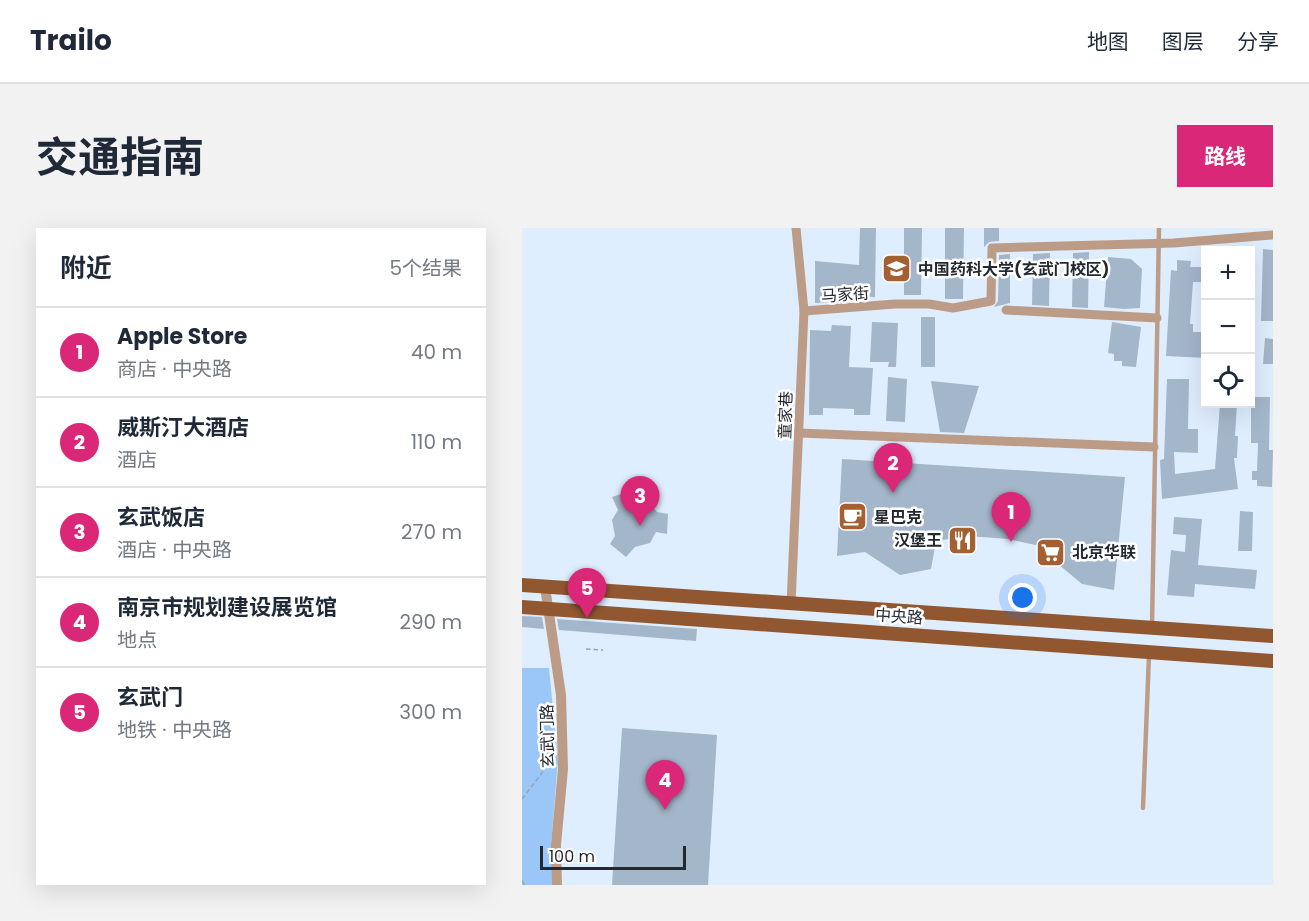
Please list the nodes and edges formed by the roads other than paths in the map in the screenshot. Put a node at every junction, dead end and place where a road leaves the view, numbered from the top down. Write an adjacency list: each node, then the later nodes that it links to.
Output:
1 (796, 228): 6 (street, 童家巷)
2 (1159, 228): 4 (lane)
3 (1273, 235): 4 (street)
4 (1159, 244): 6 (street, 马家街); 7 (lane)
5 (1006, 310): 7 (street)
6 (804, 311): 8 (street, 童家巷)
7 (1157, 318): 9 (lane)
8 (799, 433): 9 (street); 12 (street, 童家巷)
9 (1154, 447): 15 (lane)
10 (522, 585): 11 (main road, 中央路)
11 (545, 587): 12 (main road, 中央路); 14 (street, 玄武门路)
12 (791, 604): 15 (main road, 中央路)
13 (522, 607): 14 (main road, 中央路)
14 (549, 609): 17 (main road, 中央路); 20 (street, 玄武门路)
15 (1152, 628): 16 (main road, 中央路)
16 (1273, 636)
17 (1149, 652): 18 (main road, 中央路); 19 (lane)
18 (1273, 661)
19 (1143, 808)
20 (557, 885)

